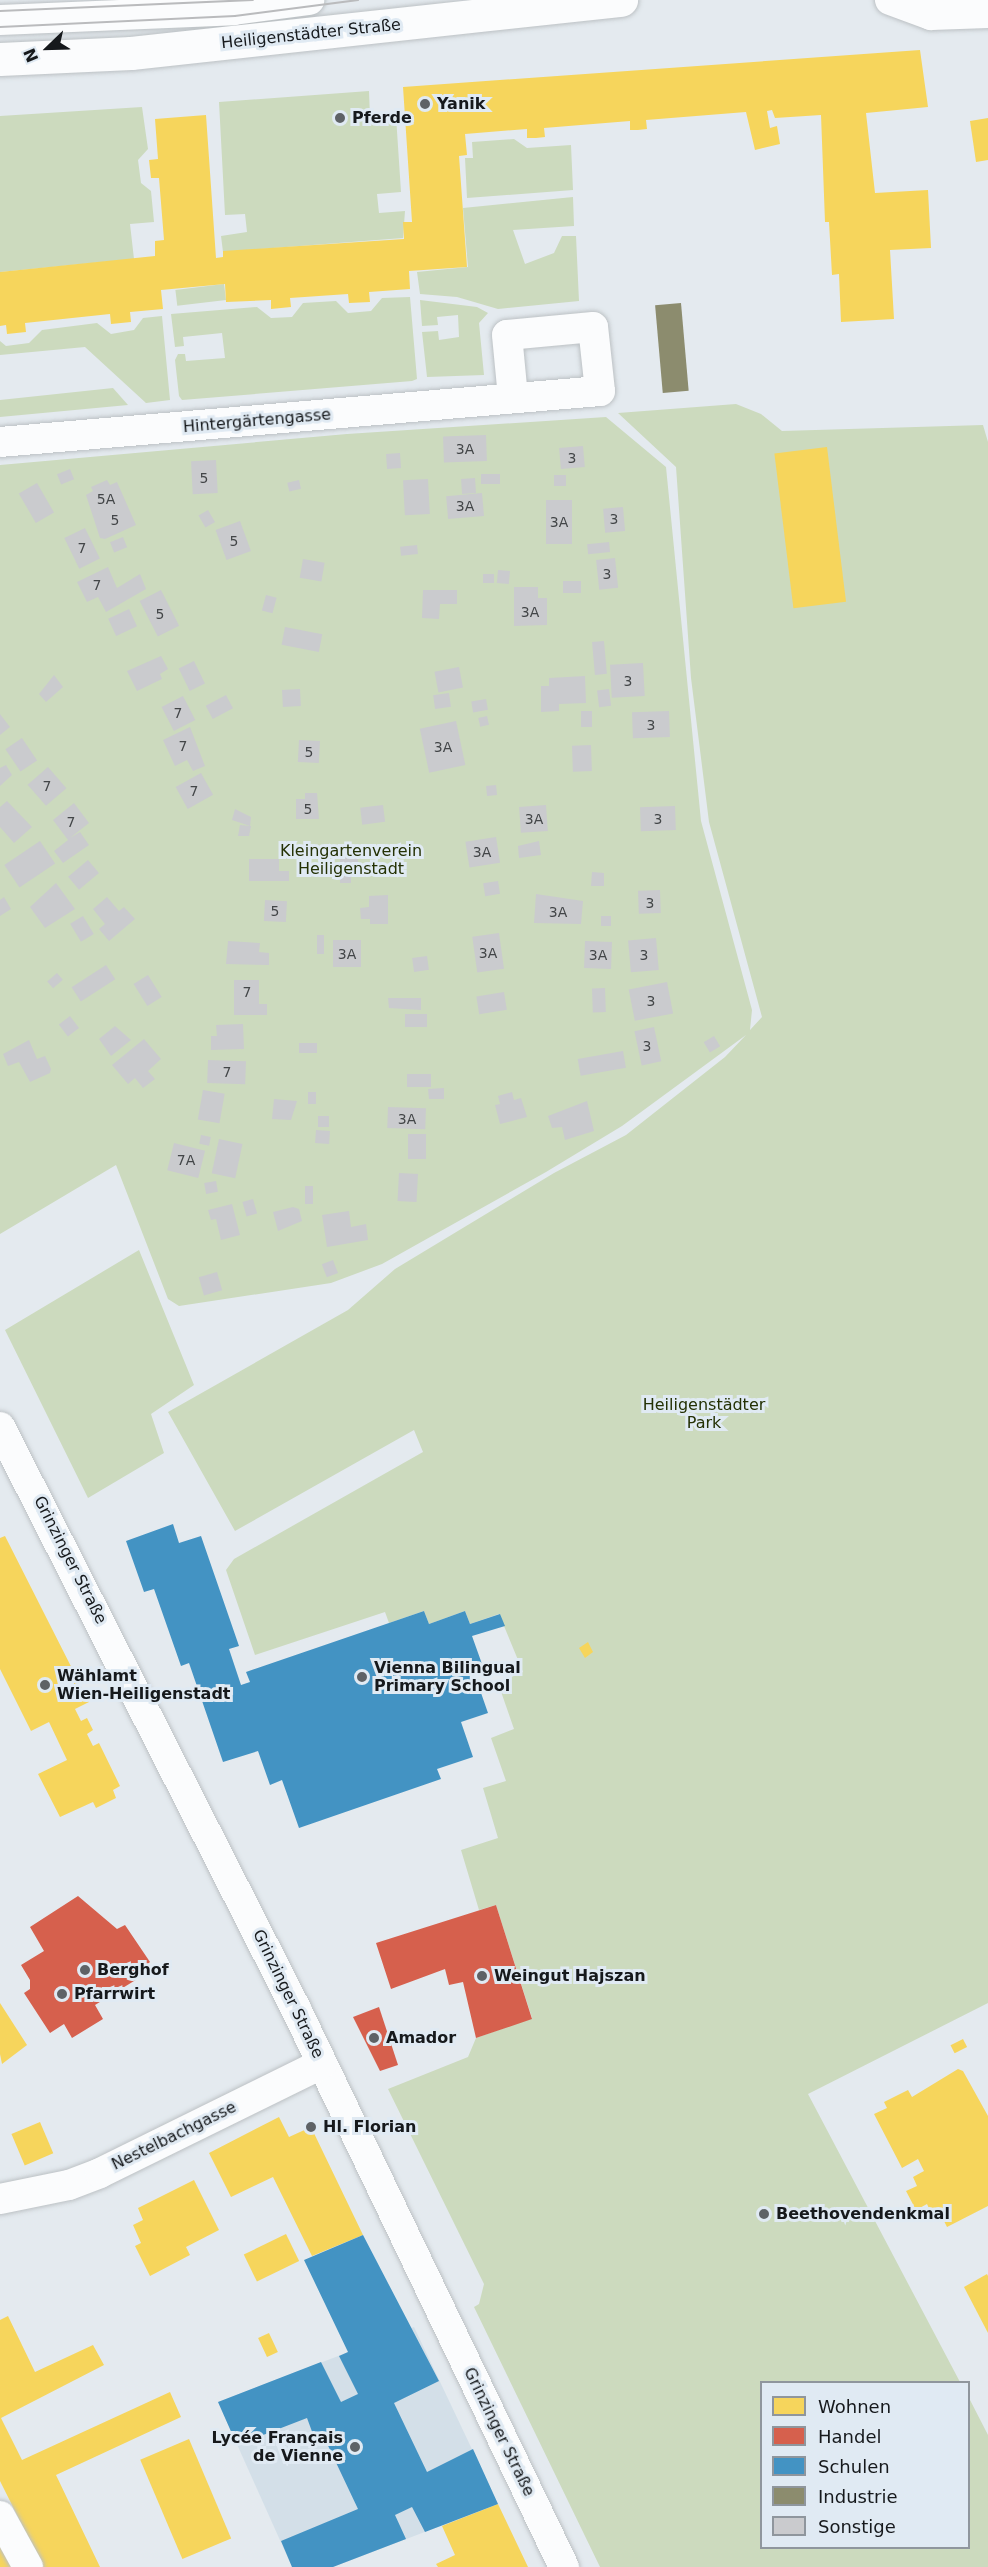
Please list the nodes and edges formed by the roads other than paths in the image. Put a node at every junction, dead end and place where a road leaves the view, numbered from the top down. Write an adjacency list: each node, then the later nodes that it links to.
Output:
1 (309, 0): 5 (street)
2 (890, 0): 4 (street)
3 (601, 1): 6 (main road, Heiligenstädter Straße)
4 (988, 13)
5 (0, 20)
6 (0, 59)
7 (513, 397): 8 (street, Hintergärtengasse)
8 (0, 442)
9 (0, 1427): 10 (street, Grinzinger Straße)
10 (322, 2064): 11 (street, Nestelbachgasse); 14 (street, Grinzinger Straße)
11 (11, 2197)
12 (0, 2516): 13 (street)
13 (28, 2567)
14 (564, 2567)

